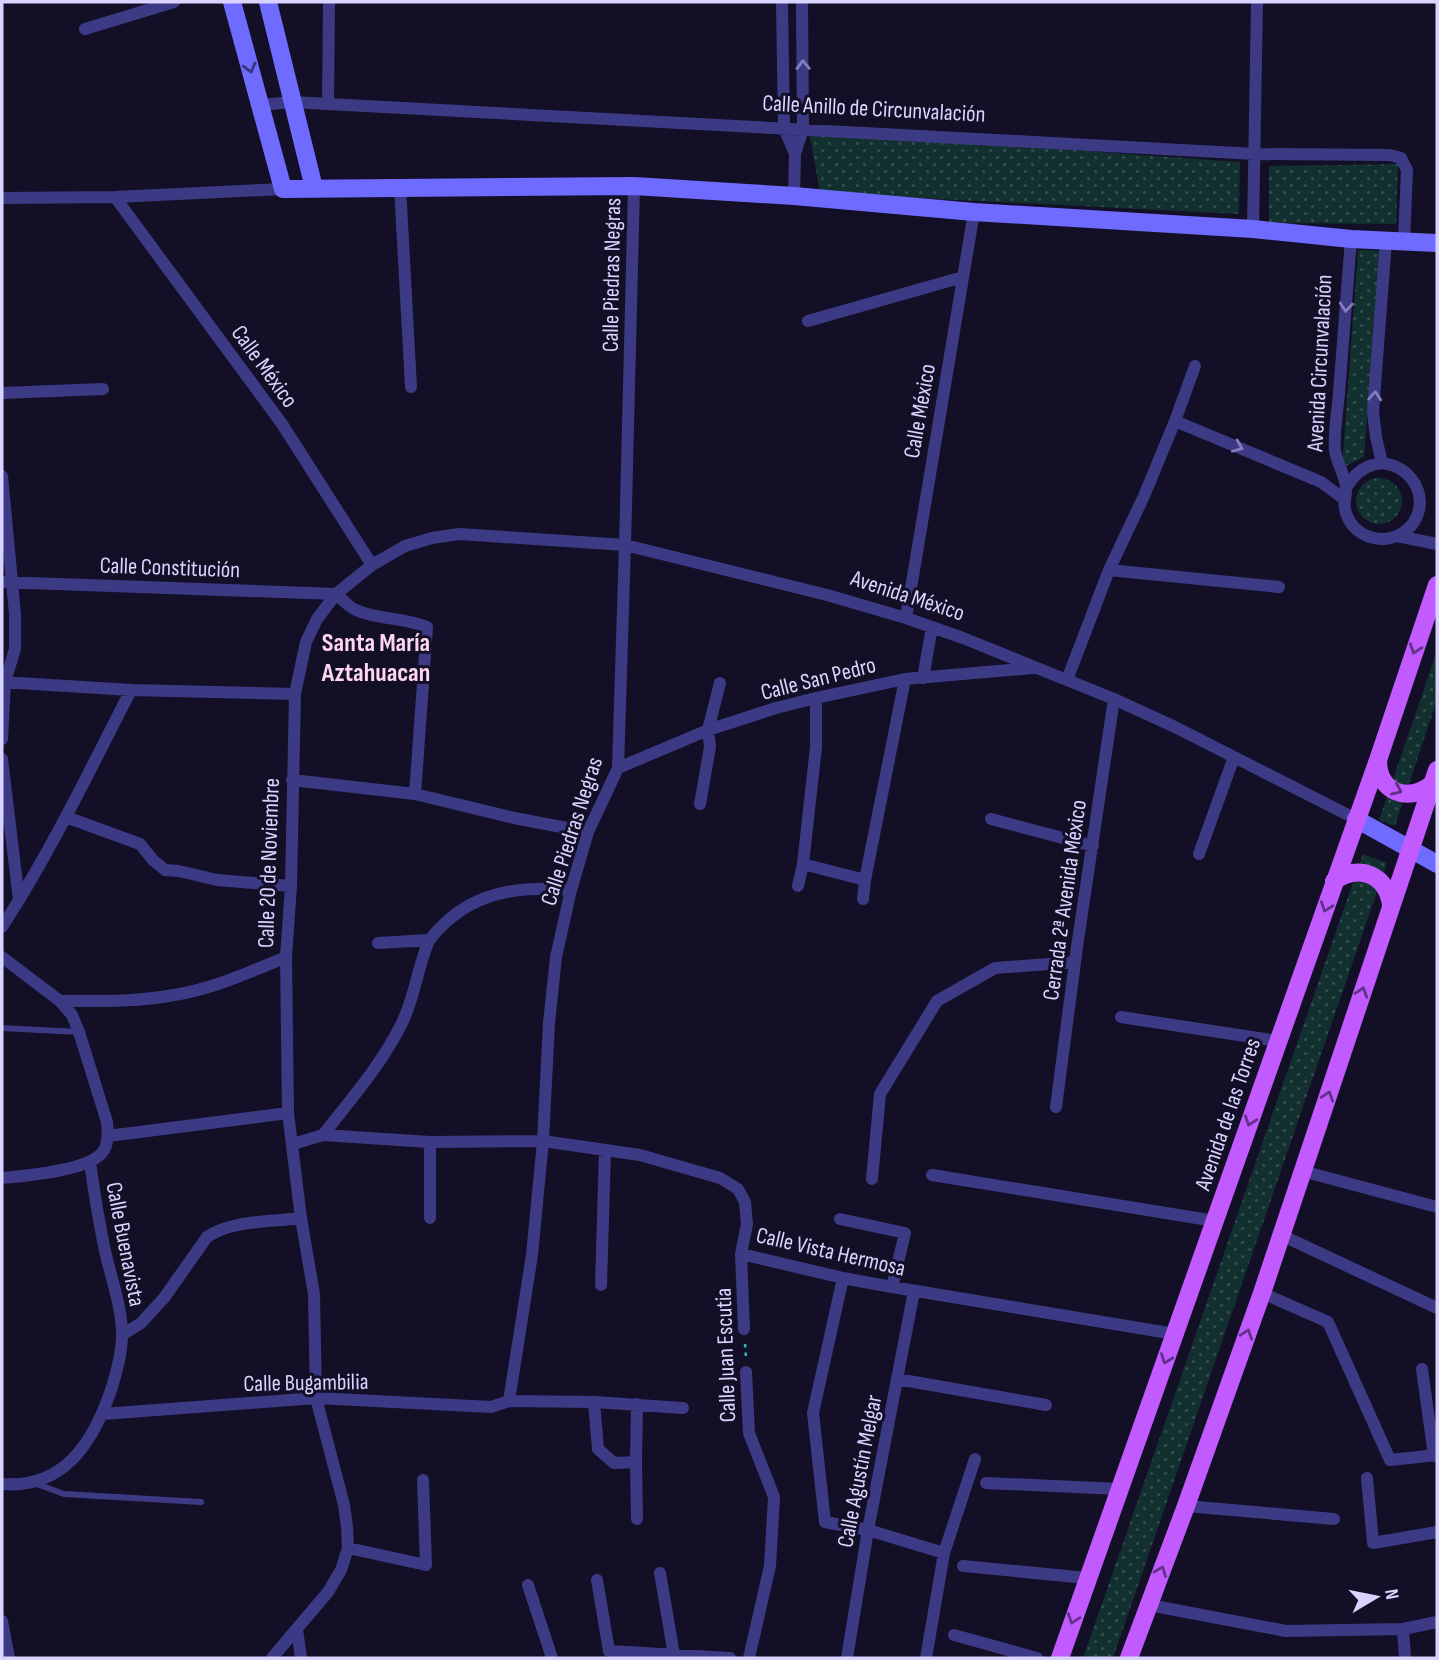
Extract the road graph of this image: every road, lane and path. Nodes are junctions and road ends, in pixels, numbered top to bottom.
1 (174, 2) edge
2 (232, 2) edge
3 (268, 2) edge
4 (328, 2) edge
5 (782, 2) edge
6 (802, 2) edge
7 (1257, 2) edge
8 (85, 29) dead end
9 (292, 102) junction
10 (328, 104) junction
11 (261, 105) junction
12 (784, 128) junction
13 (803, 129) junction
14 (795, 154) junction
15 (1255, 154) junction
16 (634, 186) junction
17 (400, 187) junction
18 (314, 188) junction
19 (283, 189) junction
20 (794, 196) junction
21 (115, 197) junction
22 (2, 198) edge
23 (974, 212) junction
24 (1253, 229) junction
25 (1351, 239) junction
26 (1395, 241) junction
27 (1437, 243) edge
28 (963, 277) junction
29 (808, 321) dead end
30 (1195, 366) dead end
31 (411, 387) dead end
32 (103, 389) dead end
33 (2, 393) edge
34 (1175, 421) junction
35 (1382, 463) junction
36 (2, 476) edge
37 (1345, 493) junction
38 (1397, 536) junction
39 (1437, 544) edge
40 (625, 545) junction
41 (372, 565) junction
42 (1109, 570) junction
43 (7, 582) edge
44 (1437, 585) edge
45 (1279, 587) dead end
46 (336, 594) junction
47 (906, 618) junction
48 (932, 627) junction
49 (1037, 668) junction
50 (923, 677) junction
51 (905, 679) junction
52 (1067, 680) junction
53 (3, 682) edge
54 (720, 682) dead end
55 (131, 690) junction
56 (295, 694) junction
57 (816, 698) junction
58 (1114, 699) junction
59 (708, 730) junction
60 (2, 738) edge
61 (1234, 757) junction
62 (2, 758) edge
63 (1378, 760) junction
64 (618, 768) junction
65 (1435, 777) edge
66 (292, 779) junction
67 (415, 794) junction
68 (700, 804) dead end
69 (66, 817) junction
70 (991, 819) dead end
71 (1356, 819) junction
72 (588, 832) junction
73 (1093, 846) junction
74 (1410, 848) junction
75 (1199, 855) dead end
76 (803, 864) junction
77 (1437, 864) edge
78 (865, 880) junction
79 (1335, 881) junction
80 (291, 886) junction
81 (798, 887) dead end
82 (571, 890) junction
83 (863, 899) dead end
84 (19, 900) junction
85 (1391, 905) junction
86 (2, 927) edge
87 (429, 940) junction
88 (377, 943) dead end
89 (2, 957) edge
90 (286, 957) junction
91 (1076, 962) junction
92 (60, 1001) junction
93 (1121, 1017) dead end
94 (2, 1028) edge
95 (79, 1032) junction
96 (1278, 1041) junction
97 (1056, 1107) dead end
98 (288, 1113) junction
99 (323, 1135) junction
100 (108, 1136) junction
101 (543, 1140) junction
102 (430, 1142) junction
103 (293, 1144) junction
104 (605, 1150) junction
105 (90, 1162) junction
106 (1302, 1171) junction
107 (932, 1175) dead end
108 (2, 1178) edge
109 (872, 1179) dead end
110 (1437, 1207) edge
111 (430, 1218) dead end
112 (301, 1219) junction
113 (840, 1219) dead end
114 (1215, 1221) junction
115 (1281, 1235) junction
116 (741, 1254) junction
117 (843, 1278) junction
118 (601, 1285) dead end
119 (892, 1287) junction
120 (914, 1291) junction
121 (1262, 1293) junction
122 (1437, 1308) edge
123 (744, 1329) joint
124 (1175, 1334) junction
125 (122, 1335) junction
126 (1422, 1369) dead end
127 (746, 1372) joint
128 (897, 1379) junction
129 (316, 1398) junction
130 (509, 1401) junction
131 (594, 1402) junction
132 (637, 1404) junction
133 (1046, 1405) dead end
134 (683, 1408) dead end
135 (103, 1414) junction
136 (1435, 1455) edge
137 (975, 1459) dead end
138 (636, 1462) junction
139 (1367, 1478) dead end
140 (423, 1480) dead end
141 (32, 1483) junction
142 (986, 1483) dead end
143 (2, 1484) edge
144 (1119, 1489) junction
145 (201, 1502) dead end
146 (1186, 1506) junction
147 (637, 1519) dead end
148 (1334, 1519) dead end
149 (868, 1530) junction
150 (1437, 1532) edge
151 (348, 1548) junction
152 (944, 1553) junction
153 (963, 1566) dead end
154 (660, 1573) dead end
155 (1087, 1578) junction
156 (597, 1580) dead end
157 (528, 1585) dead end
158 (1149, 1605) junction
159 (2, 1620) edge
160 (1437, 1622) edge
161 (297, 1629) junction
162 (1403, 1629) junction
163 (954, 1635) dead end
164 (674, 1655) junction
165 (646, 1656) edge
166 (9, 1658) edge
167 (272, 1658) edge
168 (301, 1658) edge
169 (552, 1658) edge
170 (730, 1658) edge
171 (748, 1658) edge
172 (848, 1658) edge
173 (926, 1658) edge
174 (1037, 1658) edge
175 (1060, 1658) edge
176 (1129, 1658) edge
177 (1405, 1658) edge

1 - 8 street
2 -> 11 street
3 - 9 street
4 - 10 street
5 - 12 street
13 -> 6 street
7 - 15 street
9 - 10 street, Calle Anillo de Circunvalación
9 - 11 street, Calle Anillo de Circunvalación
9 - 18 street
10 - 12 street, Calle Anillo de Circunvalación
11 - 19 street
12 - 13 street, Calle Anillo de Circunvalación
12 - 14 street
13 - 14 street
13 - 15 street, Calle Anillo de Circunvalación
14 - 20 street
15 - 24 street
15 - 26 street, Calle Anillo de Circunvalación
16 - 17 street
16 - 20 street
16 - 40 street, Calle Piedras Negras
17 - 18 street
17 - 31 street
18 - 19 street
19 - 21 street
20 - 23 street
21 - 22 street
21 - 41 street, Calle México
23 - 24 street
23 - 28 street, Calle México
24 - 25 street
25 - 26 street
25 -> 37 street, Avenida Circunvalación
26 - 27 street
35 -> 26 street
28 - 29 street
28 - 47 street, Calle México
30 - 34 street
32 - 33 street
34 -> 37 street
34 - 42 street
35 - 37 street
35 - 38 street
36 - 43 street
37 - 38 street
38 - 39 street
40 - 41 street, Avenida México
40 - 47 street, Avenida México
40 - 64 street, Calle Piedras Negras
41 - 46 street, Avenida México
42 - 45 street
42 - 52 street
43 - 46 street, Calle Constitución
43 - 53 street
44 -> 63 main road, Avenida de las Torres
46 - 56 street, Calle 20 de Noviembre
46 - 67 street
47 - 48 street, Avenida México
48 - 49 street, Avenida México
48 - 50 street
49 - 50 street, Calle San Pedro
49 - 52 street, Avenida México
50 - 51 street, Calle San Pedro
51 - 57 street, Calle San Pedro
51 - 78 street
52 - 58 street, Avenida México
53 - 55 street
53 - 60 street
54 - 59 street
55 - 56 street
55 - 69 street
56 - 66 street, Calle 20 de Noviembre
57 - 59 street, Calle San Pedro
57 - 76 street
58 - 61 street, Avenida México
58 - 73 street, Cerrada 2ª Avenida México
59 - 64 street, Calle San Pedro
59 - 68 street
61 - 71 street, Avenida México
61 - 75 street
62 - 84 street
63 -> 65 main road
63 - 71 main road, Avenida de las Torres
64 - 72 street, Calle Piedras Negras
65 - 74 main road
66 - 67 street
66 - 80 street, Calle 20 de Noviembre
67 - 72 street
69 - 80 street
69 - 84 street
70 - 73 street
71 - 74 street, Avenida México
71 - 79 main road, Avenida de las Torres
72 - 82 street, Calle Piedras Negras
73 - 91 street, Cerrada 2ª Avenida México
74 - 77 street, Avenida México
74 - 85 main road
76 - 78 street
76 - 81 street
78 - 83 street
79 - 85 main road
79 -> 96 main road, Avenida de las Torres
80 - 90 street, Calle 20 de Noviembre
82 - 87 street
82 - 101 street, Calle Piedras Negras
84 - 86 street
106 -> 85 main road
87 - 88 street
87 - 99 street
89 - 92 street
90 - 92 street
90 - 98 street, Calle 20 de Noviembre
91 - 97 street, Cerrada 2ª Avenida México
91 - 109 street
92 - 95 street
93 - 96 street
94 - 95 lane
95 - 100 street
96 -> 114 main road, Avenida de las Torres
98 - 100 street
98 - 103 street, Calle 20 de Noviembre
99 - 102 street, Calle Vista Hermosa
99 - 103 street, Calle Vista Hermosa
100 - 105 street, Calle Buenavista
101 - 102 street, Calle Vista Hermosa
101 - 104 street, Calle Vista Hermosa
101 - 130 street, Calle Piedras Negras
102 - 111 street
103 - 112 street, Calle 20 de Noviembre
104 - 116 street, Calle Vista Hermosa
104 - 118 street
105 - 108 street
105 - 125 street, Calle Buenavista
106 - 110 street
106 - 115 main road
107 - 114 street
112 - 125 street
112 - 129 street, Calle 20 de Noviembre
113 - 119 street
114 - 124 main road, Avenida de las Torres
115 - 121 main road
115 - 122 street
116 - 117 street, Calle Vista Hermosa
116 - 123 street, Calle Juan Escutia
117 - 119 street, Calle Vista Hermosa
117 - 149 street
119 - 120 street, Calle Vista Hermosa
120 - 124 street, Calle Vista Hermosa
120 - 128 street, Calle Agustín Melgar
121 - 136 street
146 -> 121 main road
123 - 127 path, Calle Juan Escutia
124 -> 144 main road, Avenida de las Torres
125 - 135 street, Calle Buenavista
126 - 136 street
127 - 171 street, Calle Juan Escutia
128 - 133 street
128 - 149 street, Calle Agustín Melgar
129 - 130 street, Calle Bugambilia
129 - 135 street, Calle Bugambilia
129 - 151 street, Calle 20 de Noviembre
130 - 131 street, Calle Bugambilia
131 - 132 street, Calle Bugambilia
131 - 138 street
132 - 134 street, Calle Bugambilia
132 - 138 street
135 - 141 street, Calle Buenavista
137 - 152 street
138 - 147 street
139 - 150 street
140 - 151 street
141 - 143 street
141 - 145 lane
142 - 144 street
144 - 155 main road, Avenida de las Torres
146 - 148 street
158 -> 146 main road
149 - 152 street
149 - 172 street, Calle Agustín Melgar
151 - 161 street
152 - 173 street
153 - 155 street
154 - 164 street
155 -> 175 main road, Avenida de las Torres
156 - 165 street
157 - 169 street
158 - 162 street
158 - 176 main road
159 - 166 street
160 - 162 street
161 - 167 street
161 - 168 street
162 - 177 street
163 - 174 street
164 - 165 street
164 - 170 street

